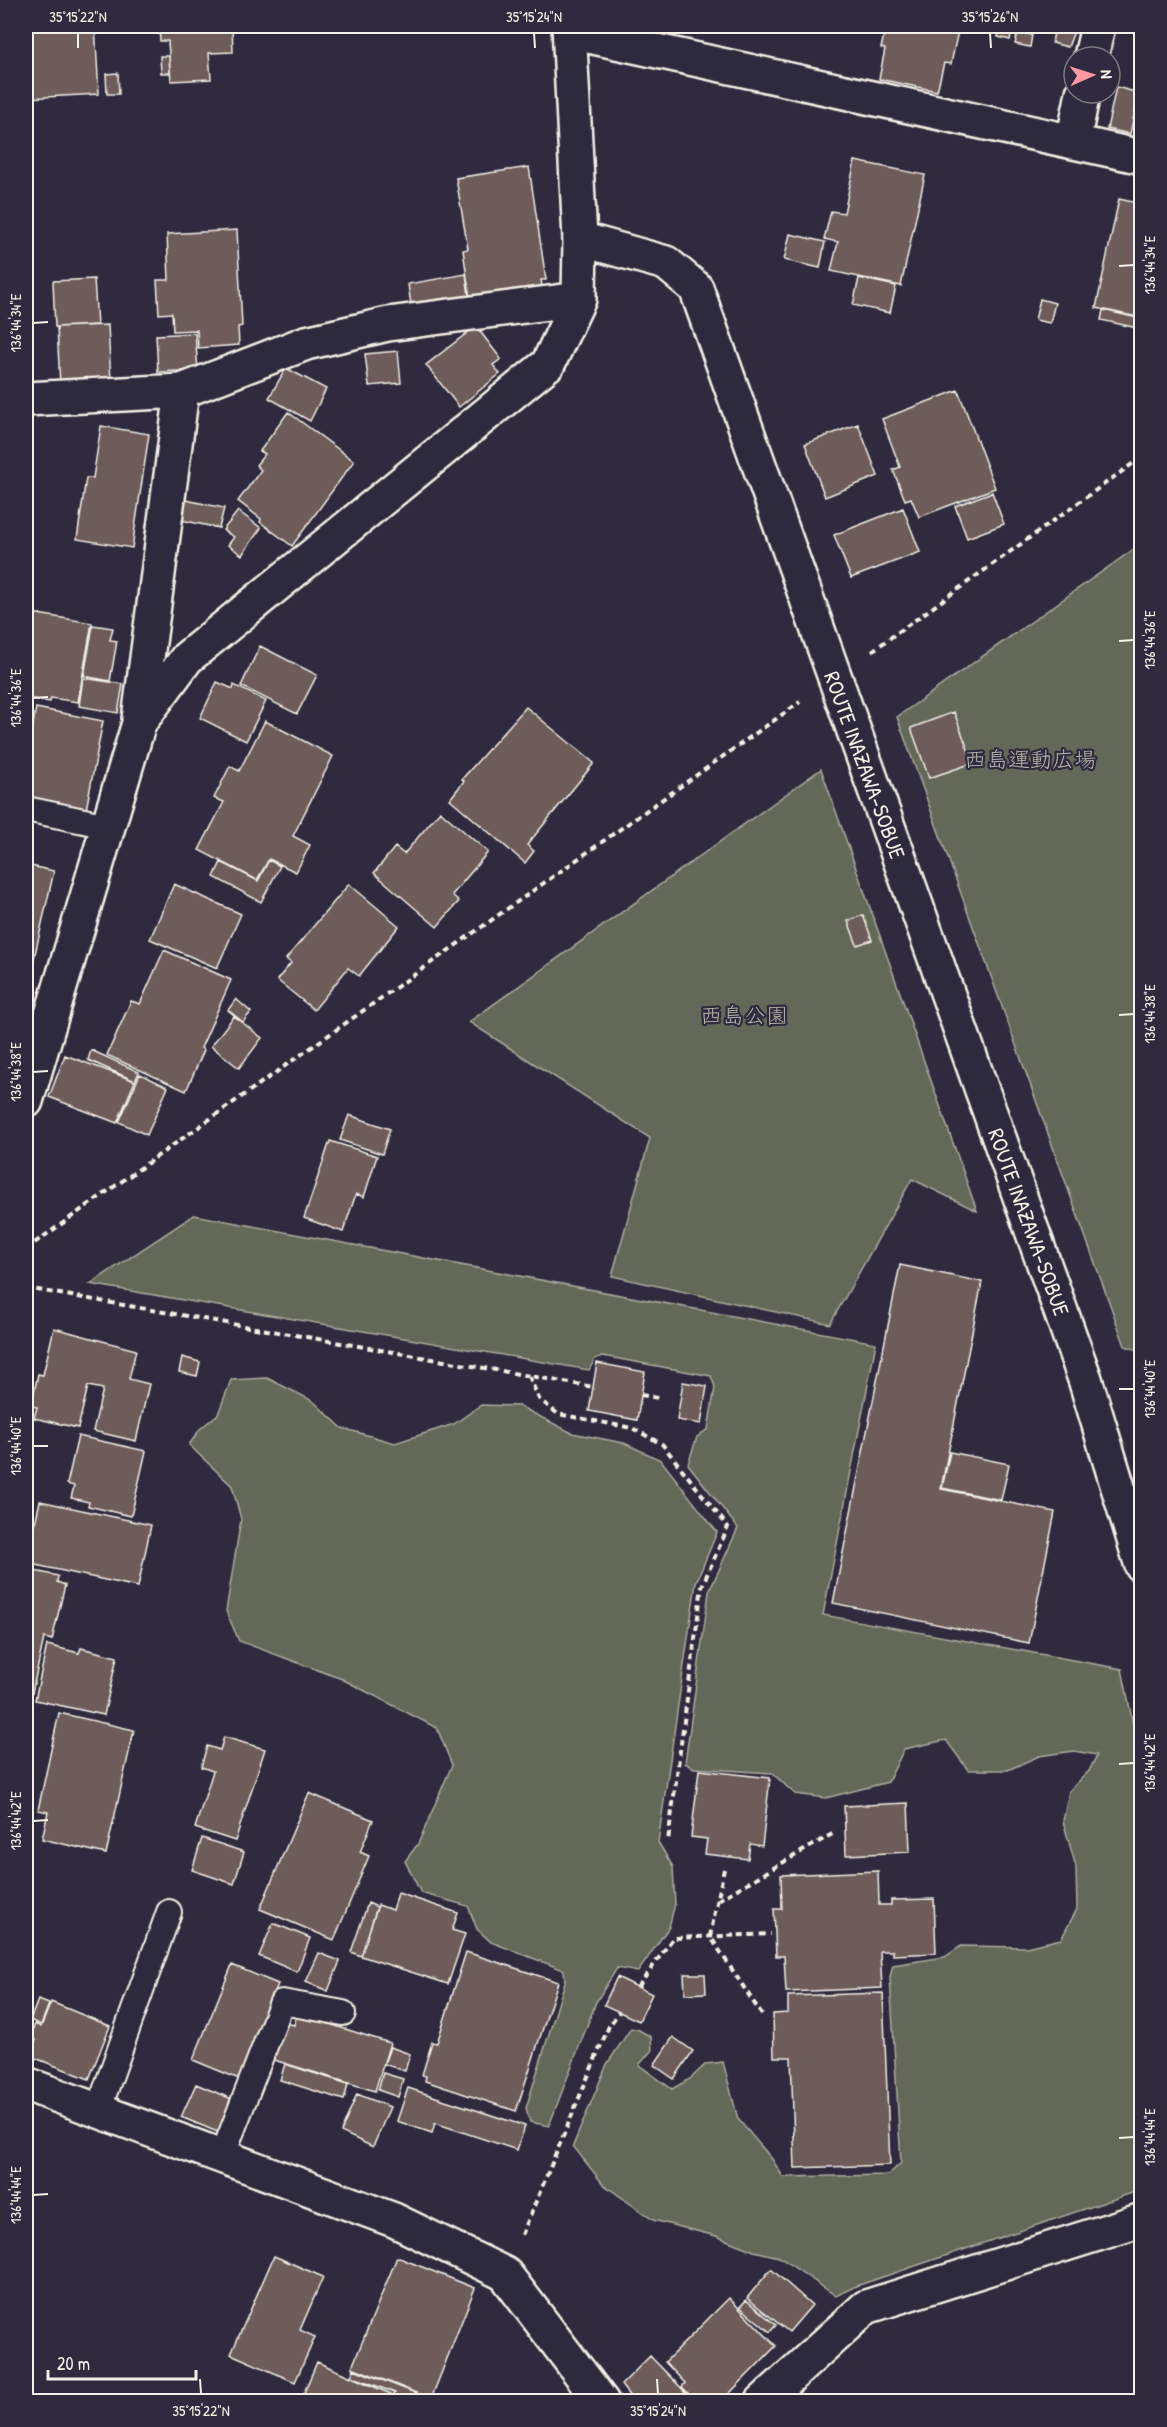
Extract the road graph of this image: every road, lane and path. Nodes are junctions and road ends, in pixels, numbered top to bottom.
1 (1098, 26) edge
2 (569, 29) edge
3 (1094, 45) edge
4 (1081, 105) edge
5 (1073, 142) junction
6 (1142, 157) edge
7 (580, 239) junction
8 (579, 299) junction
9 (182, 391) junction
10 (26, 399) edge
11 (1142, 457) edge
12 (834, 678) junction
13 (139, 723) junction
14 (26, 809) edge
15 (108, 826) junction
16 (26, 1101) edge
17 (26, 1249) edge
18 (26, 1288) edge
19 (529, 1376) junction
20 (593, 1387) dead end
21 (641, 1395) dead end
22 (658, 1398) dead end
23 (1142, 1566) edge
24 (834, 1833) dead end
25 (668, 1841) dead end
26 (724, 1869) dead end
27 (718, 1900) junction
28 (169, 1912) dead end
29 (771, 1934) dead end
30 (710, 1936) junction
31 (638, 1987) dead end
32 (619, 2012) dead end
33 (343, 2013) dead end
34 (762, 2015) dead end
35 (26, 2084) edge
36 (98, 2111) junction
37 (222, 2157) junction
38 (1142, 2220) edge
39 (506, 2274) junction
40 (602, 2402) edge
41 (762, 2402) edge

1 - 3 street
2 - 5 street
2 - 7 street
4 - 5 street
5 - 6 street
7 - 8 street
7 - 12 street, ROUTE INAZAWA-SOBUE
8 - 9 street
8 - 13 street
9 - 10 street
9 - 13 street
11 - 12 path
12 - 17 path
12 - 23 street, ROUTE INAZAWA-SOBUE
13 - 15 street
14 - 15 lane
15 - 16 street
18 - 19 path
19 - 20 path
19 - 25 path
21 - 22 path
24 - 27 path
26 - 27 path
27 - 30 path
28 - 36 lane
29 - 30 path
30 - 31 path
30 - 34 path
32 - 39 path
33 - 37 lane
35 - 36 street
36 - 37 street
37 - 39 street
38 - 41 street
39 - 40 street

